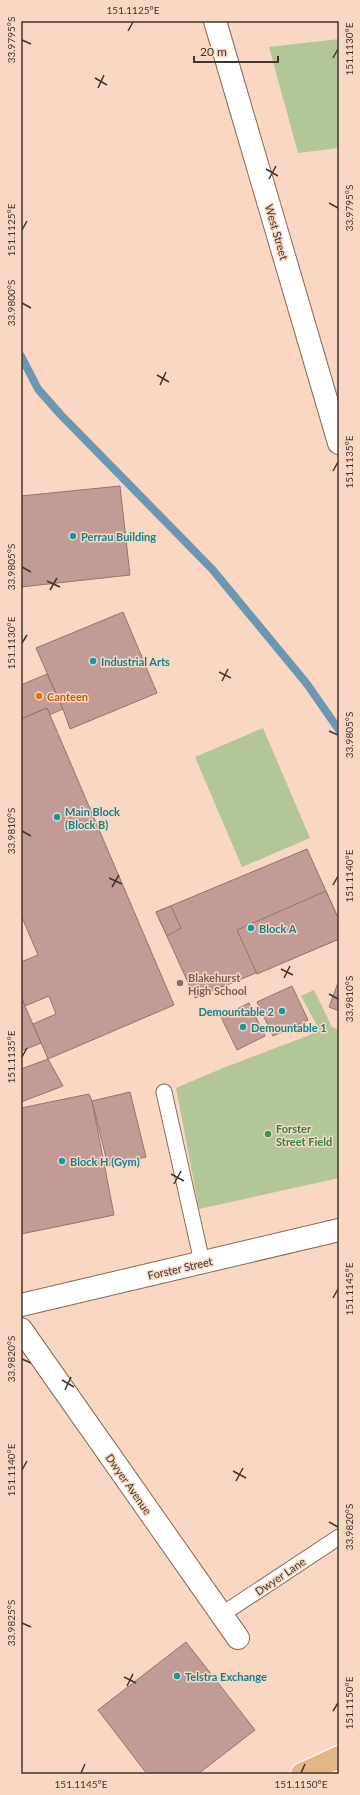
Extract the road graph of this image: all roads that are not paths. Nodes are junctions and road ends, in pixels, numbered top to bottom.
1 (215, 21) edge
2 (339, 443) edge
3 (164, 1092) dead end
4 (339, 1230) edge
5 (202, 1262) junction
6 (21, 1305) edge
7 (21, 1329) edge
8 (339, 1537) edge
9 (221, 1615) junction
10 (238, 1638) dead end
11 (339, 1757) edge
12 (302, 1774) edge

1 - 2 street, West Street
3 - 5 lane
4 - 5 street, Forster Street
5 - 6 street, Forster Street
7 - 9 street, Dwyer Avenue
8 - 9 lane, Dwyer Lane
9 - 10 street, Dwyer Avenue
11 - 12 highway

